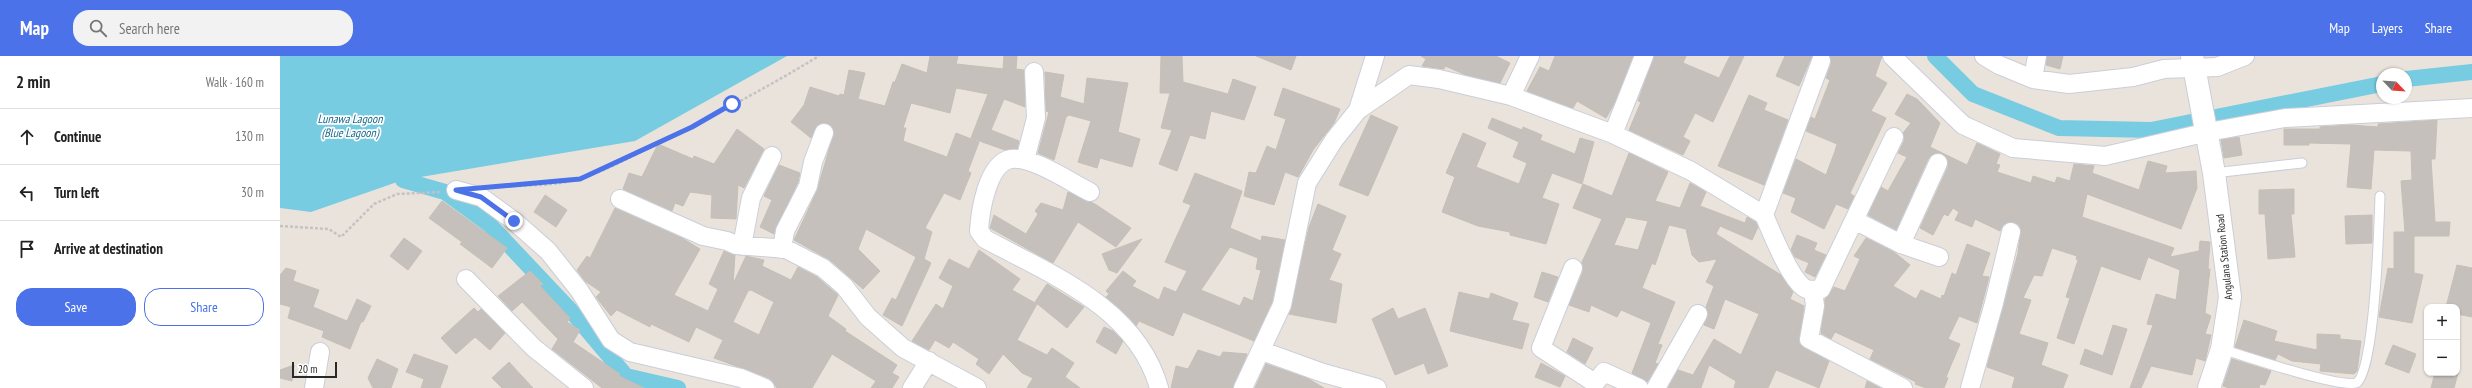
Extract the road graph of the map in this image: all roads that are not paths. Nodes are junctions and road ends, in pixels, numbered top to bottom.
1 (1375, 56) edge
2 (1530, 56) edge
3 (1644, 56) edge
4 (1892, 56) edge
5 (1984, 56) edge
6 (2037, 56) edge
7 (2245, 56) edge
8 (1821, 61) dead end
9 (2194, 70) edge
10 (1034, 72) dead end
11 (2033, 79) junction
12 (1511, 96) junction
13 (2472, 108) edge
14 (1358, 110) junction
15 (2206, 129) junction
16 (824, 133) dead end
17 (1613, 134) junction
18 (1894, 137) dead end
19 (772, 156) dead end
20 (1025, 160) junction
21 (1938, 163) dead end
22 (2302, 163) dead end
23 (2214, 173) junction
24 (456, 190) road end
25 (1090, 192) dead end
26 (2380, 196) dead end
27 (620, 199) dead end
28 (1764, 215) junction
29 (1854, 220) junction
30 (2011, 232) dead end
31 (1901, 244) junction
32 (742, 246) junction
33 (782, 249) junction
34 (1939, 257) dead end
35 (1573, 268) dead end
36 (466, 278) dead end
37 (1813, 290) junction
38 (1698, 314) dead end
39 (2222, 349) junction
40 (1262, 351) junction
41 (320, 352) dead end
42 (928, 361) junction
43 (314, 388) edge
44 (584, 388) edge
45 (765, 388) edge
46 (912, 388) edge
47 (977, 388) edge
48 (1159, 388) edge
49 (1243, 388) edge
50 (1377, 388) edge
51 (1639, 388) edge
52 (1656, 388) edge
53 (1902, 388) edge
54 (1970, 388) edge
55 (2209, 388) edge

1 - 14 street
2 - 12 street
3 - 17 street
4 - 15 street
5 - 11 street
6 - 11 street
7 - 9 street
8 - 28 street
9 - 11 street
9 - 15 street
10 - 20 street
12 - 14 street
12 - 17 street
13 - 15 street
14 - 40 street
15 - 23 street, Angulana Station Road
16 - 33 street
17 - 28 street
18 - 29 street
19 - 32 street
20 - 25 street
20 - 48 street
21 - 31 street
22 - 23 lane
23 - 39 street, Angulana Station Road
24 - 45 street
26 - 39 lane
27 - 32 street
28 - 37 street
29 - 31 street
29 - 37 street
30 - 54 street
31 - 34 street
32 - 33 street
33 - 42 street
35 - 51 street
36 - 44 street
37 - 53 street
38 - 52 street
39 - 55 street, Angulana Station Road
40 - 49 street
40 - 50 street
41 - 43 street
42 - 46 street
42 - 47 street

